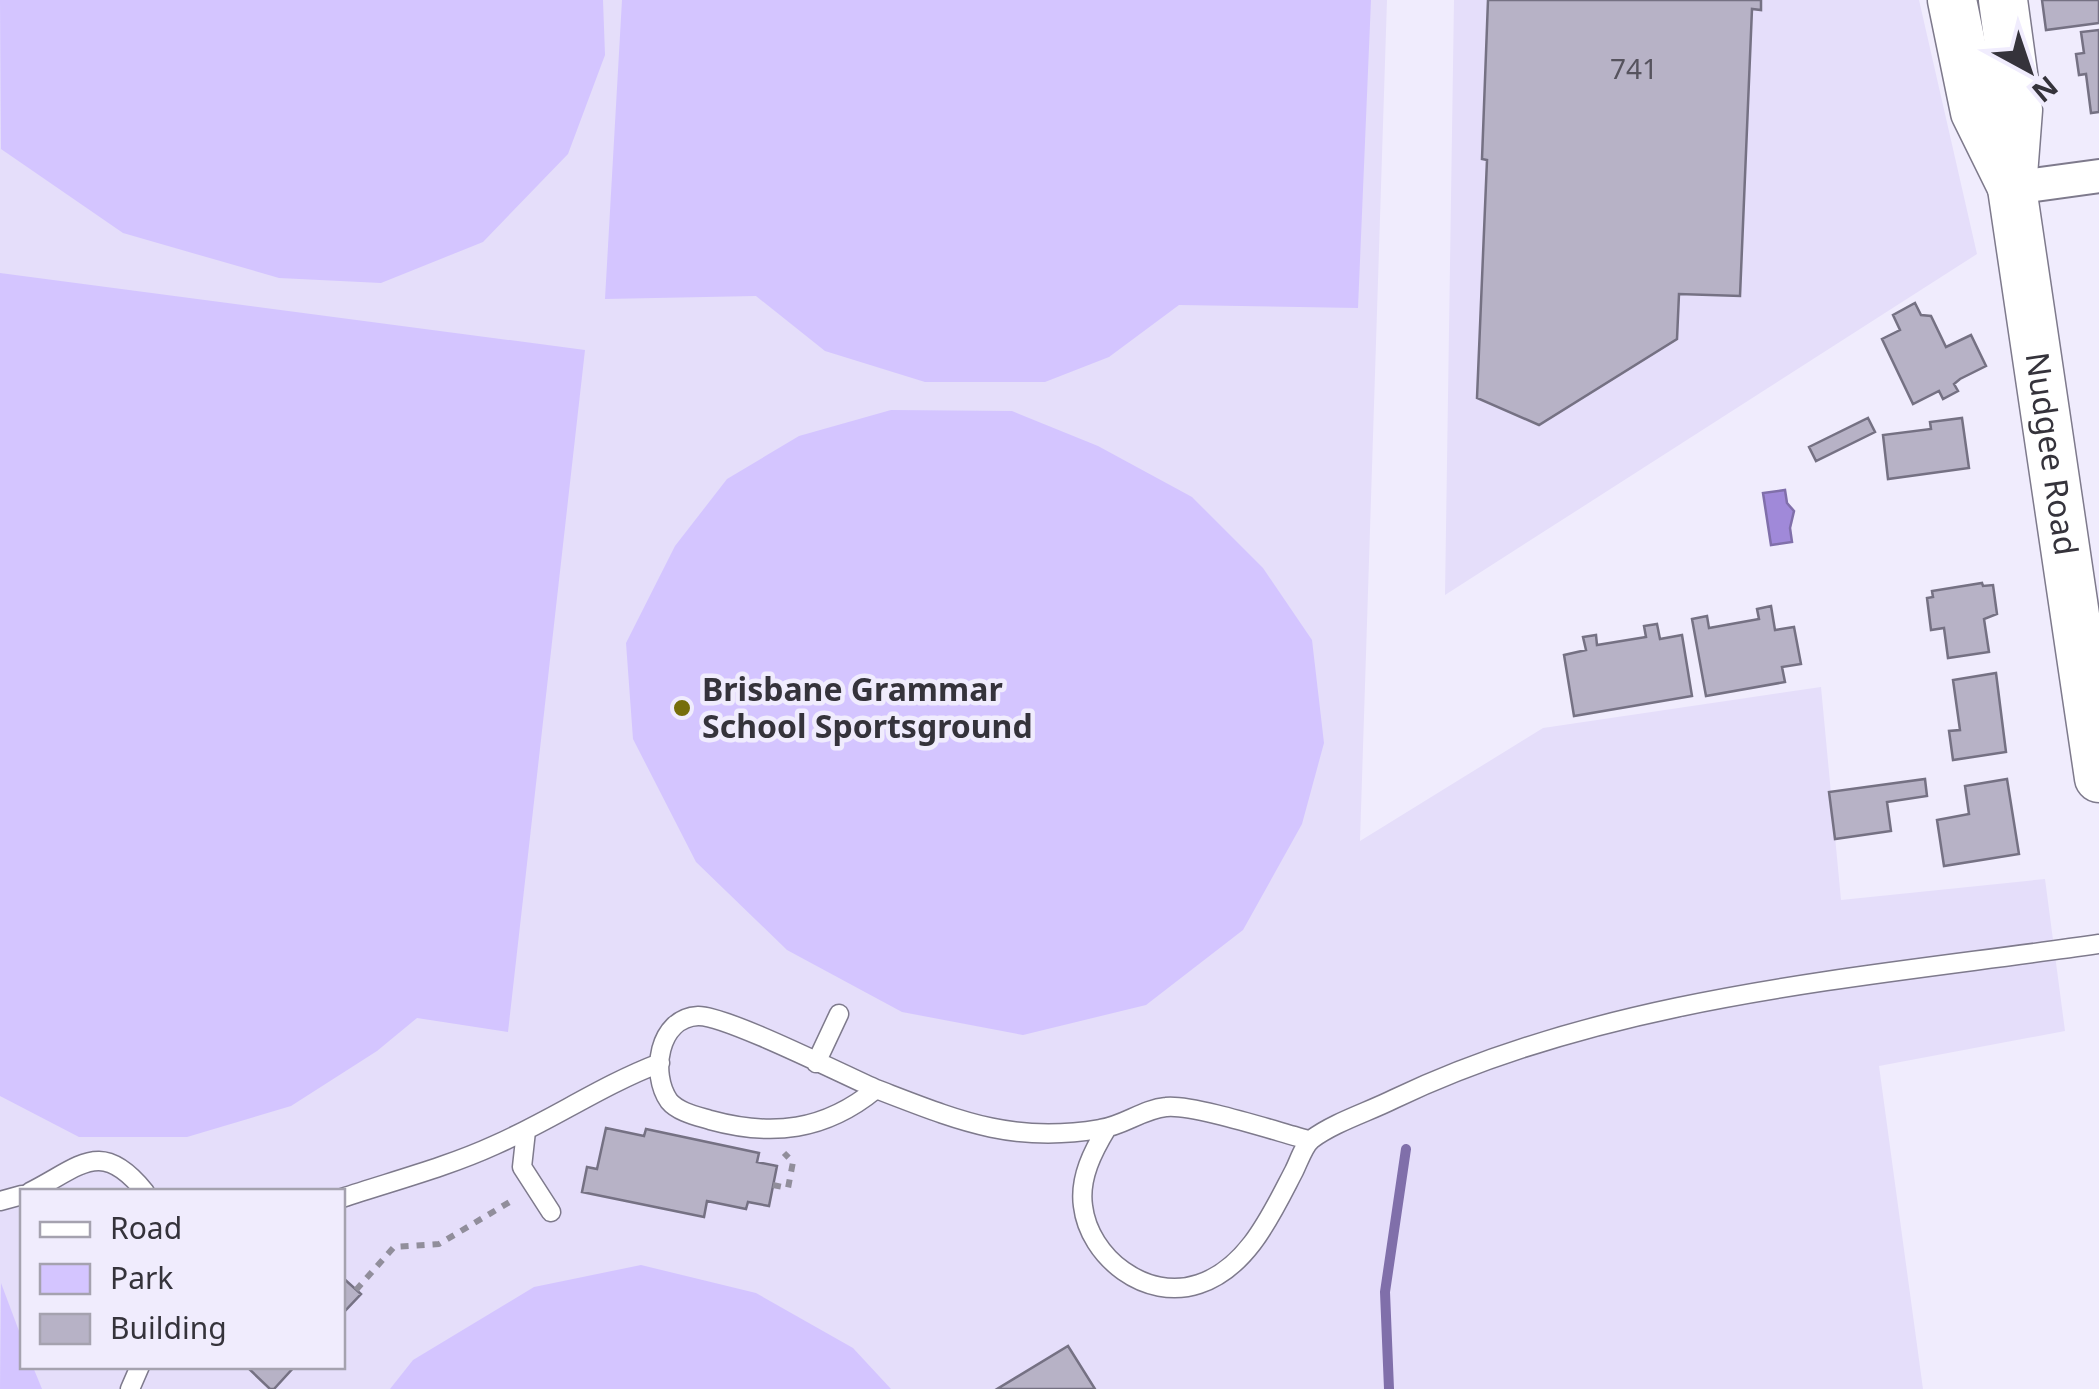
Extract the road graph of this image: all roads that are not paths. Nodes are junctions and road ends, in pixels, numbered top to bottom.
1 (1952, 0) edge
2 (2003, 0) edge
3 (2099, 176) edge
4 (2012, 188) junction
5 (2096, 726) edge
6 (2099, 778) edge
7 (2099, 944) edge
8 (839, 1014) dead end
9 (660, 1063) junction
10 (816, 1063) junction
11 (876, 1090) junction
12 (1107, 1128) junction
13 (526, 1131) junction
14 (1309, 1140) junction
15 (35, 1189) edge
16 (142, 1189) edge
17 (345, 1197) edge
18 (551, 1212) dead end

1 - 4 main road, Nudgee Road
2 - 4 main road, Nudgee Road
3 - 4 street
4 - 5 main road, Nudgee Road
5 - 6 main road, Nudgee Road
7 - 14 lane
8 - 10 lane
9 - 10 lane
9 - 11 lane
9 - 13 lane
10 - 11 lane
11 - 12 lane
12 - 14 lane
12 - 14 lane
13 - 17 lane
13 - 18 lane
15 - 16 lane

